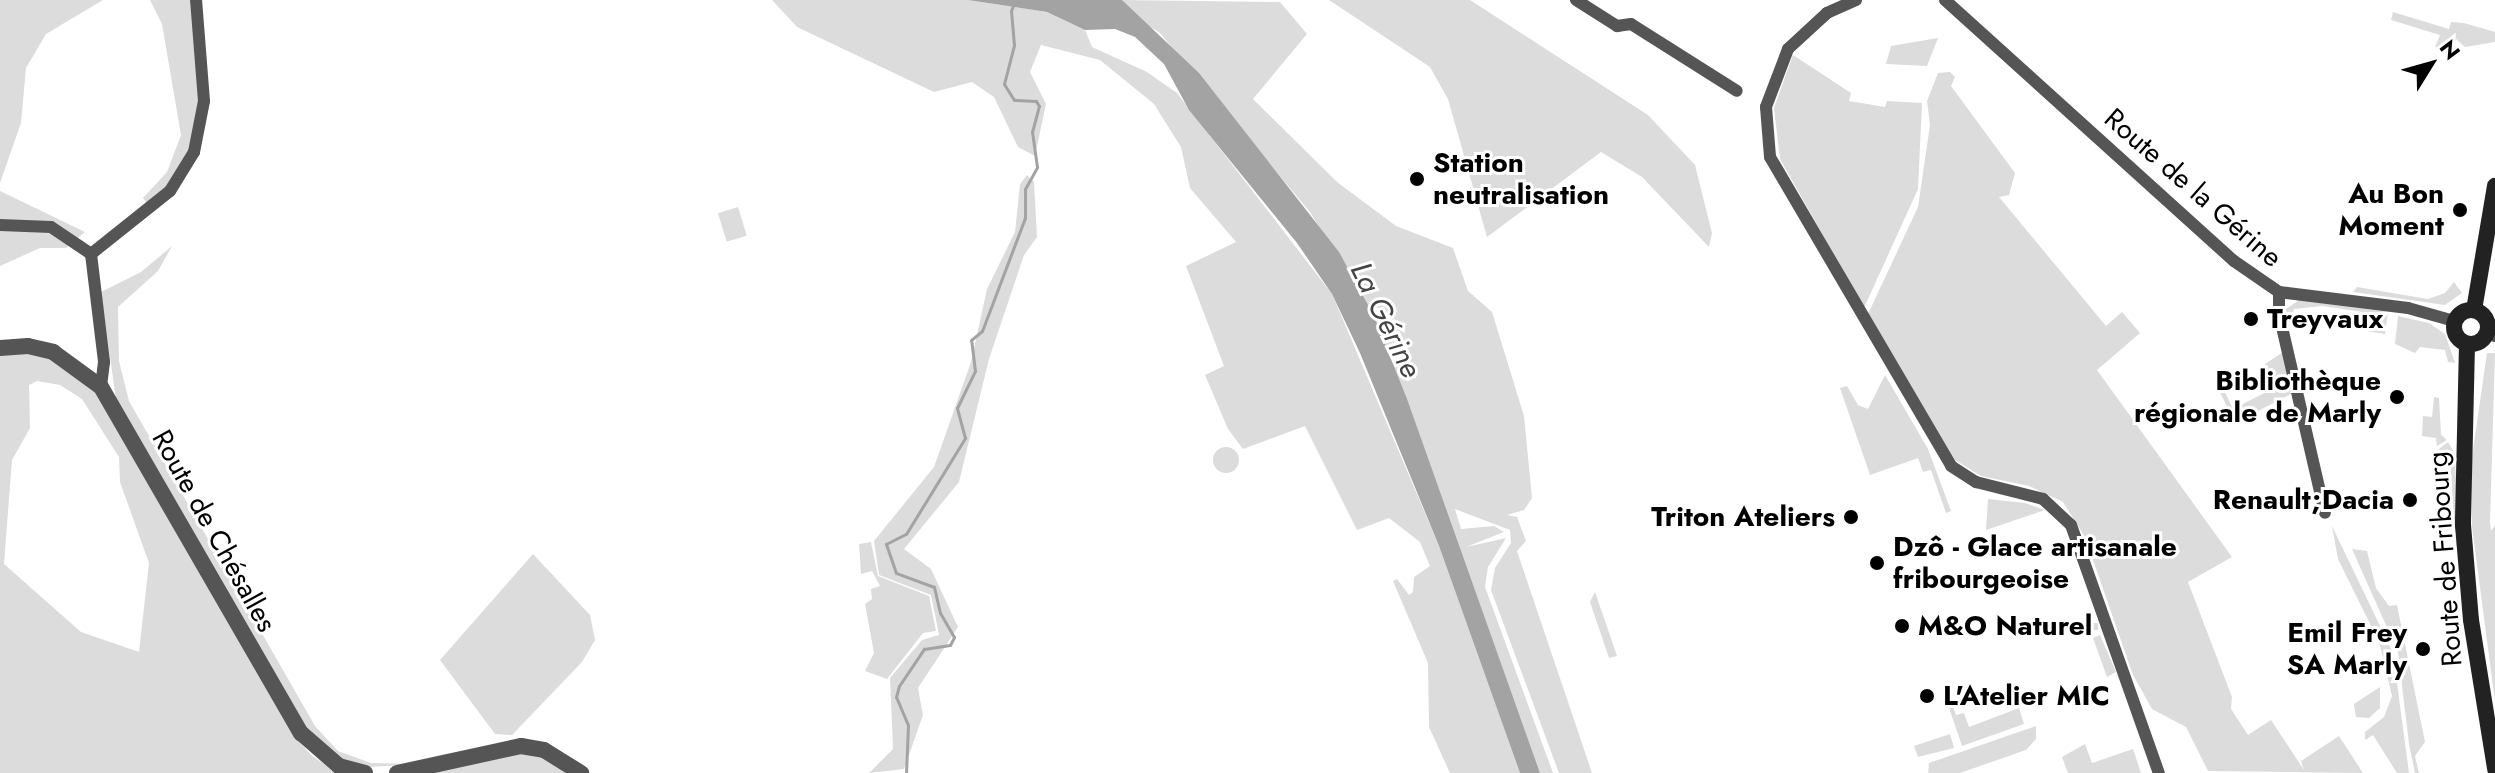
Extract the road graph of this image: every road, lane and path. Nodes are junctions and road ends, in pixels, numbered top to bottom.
1 (196, 0) edge
2 (1576, 0) edge
3 (1856, 0) edge
4 (1945, 0) edge
5 (1737, 91) dead end
6 (2495, 186) edge
7 (0, 225) edge
8 (91, 254) junction
9 (2279, 292) junction
10 (2474, 310) junction
11 (2454, 321) junction
12 (2491, 334) edge
13 (2467, 344) junction
14 (0, 348) edge
15 (101, 387) junction
16 (2325, 513) dead end
17 (2495, 769) edge
18 (365, 773) edge
19 (397, 773) edge
20 (581, 773) edge
21 (2159, 773) edge

1 - 8 street
2 - 5 street
3 - 21 street
4 - 9 street, Route de la Gérine
6 - 10 main road
7 - 8 street
8 - 15 street
9 - 11 street, Route de la Gérine
9 - 16 street
10 - 11 main road
10 - 12 main road
11 - 13 main road
12 - 13 main road
13 - 17 main road, Route de Fribourg
14 - 15 street, Route de Chésalles
15 - 18 street, Route de Chésalles
19 - 20 street

